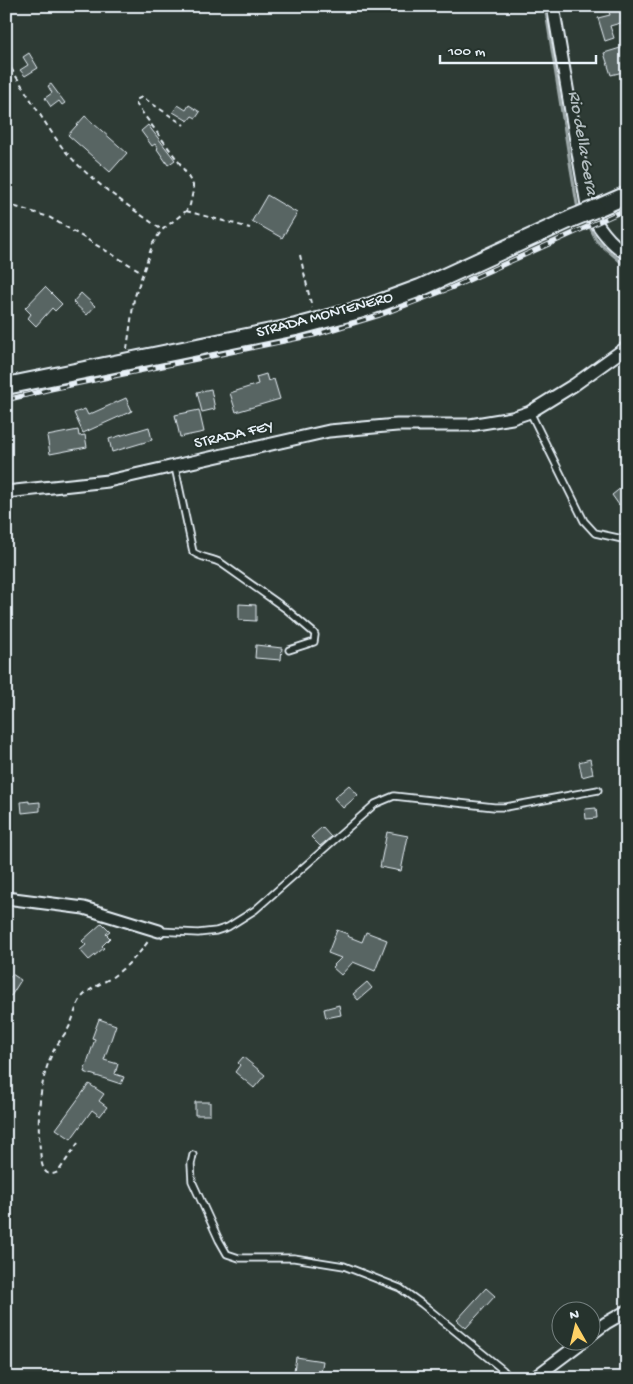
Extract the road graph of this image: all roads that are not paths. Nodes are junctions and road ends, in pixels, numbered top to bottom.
1 (553, 6) edge
2 (627, 195) edge
3 (627, 254) edge
4 (627, 347) edge
5 (6, 386) edge
6 (530, 412) junction
7 (175, 467) junction
8 (6, 492) edge
9 (627, 540) edge
10 (289, 650) dead end
11 (598, 790) dead end
12 (6, 898) edge
13 (157, 930) joint
14 (194, 1155) dead end
15 (627, 1311) edge
16 (600, 1328) edge
17 (569, 1352) edge
18 (510, 1378) edge
19 (534, 1378) edge

1 - 3 street
2 - 5 main road, STRADA MONTENERO, bridge
4 - 6 street, STRADA FEY
6 - 7 street, STRADA FEY
6 - 9 lane
7 - 8 street, STRADA FEY
7 - 10 lane
11 - 13 lane
12 - 13 street
14 - 18 lane
15 - 16 street
17 - 19 street

